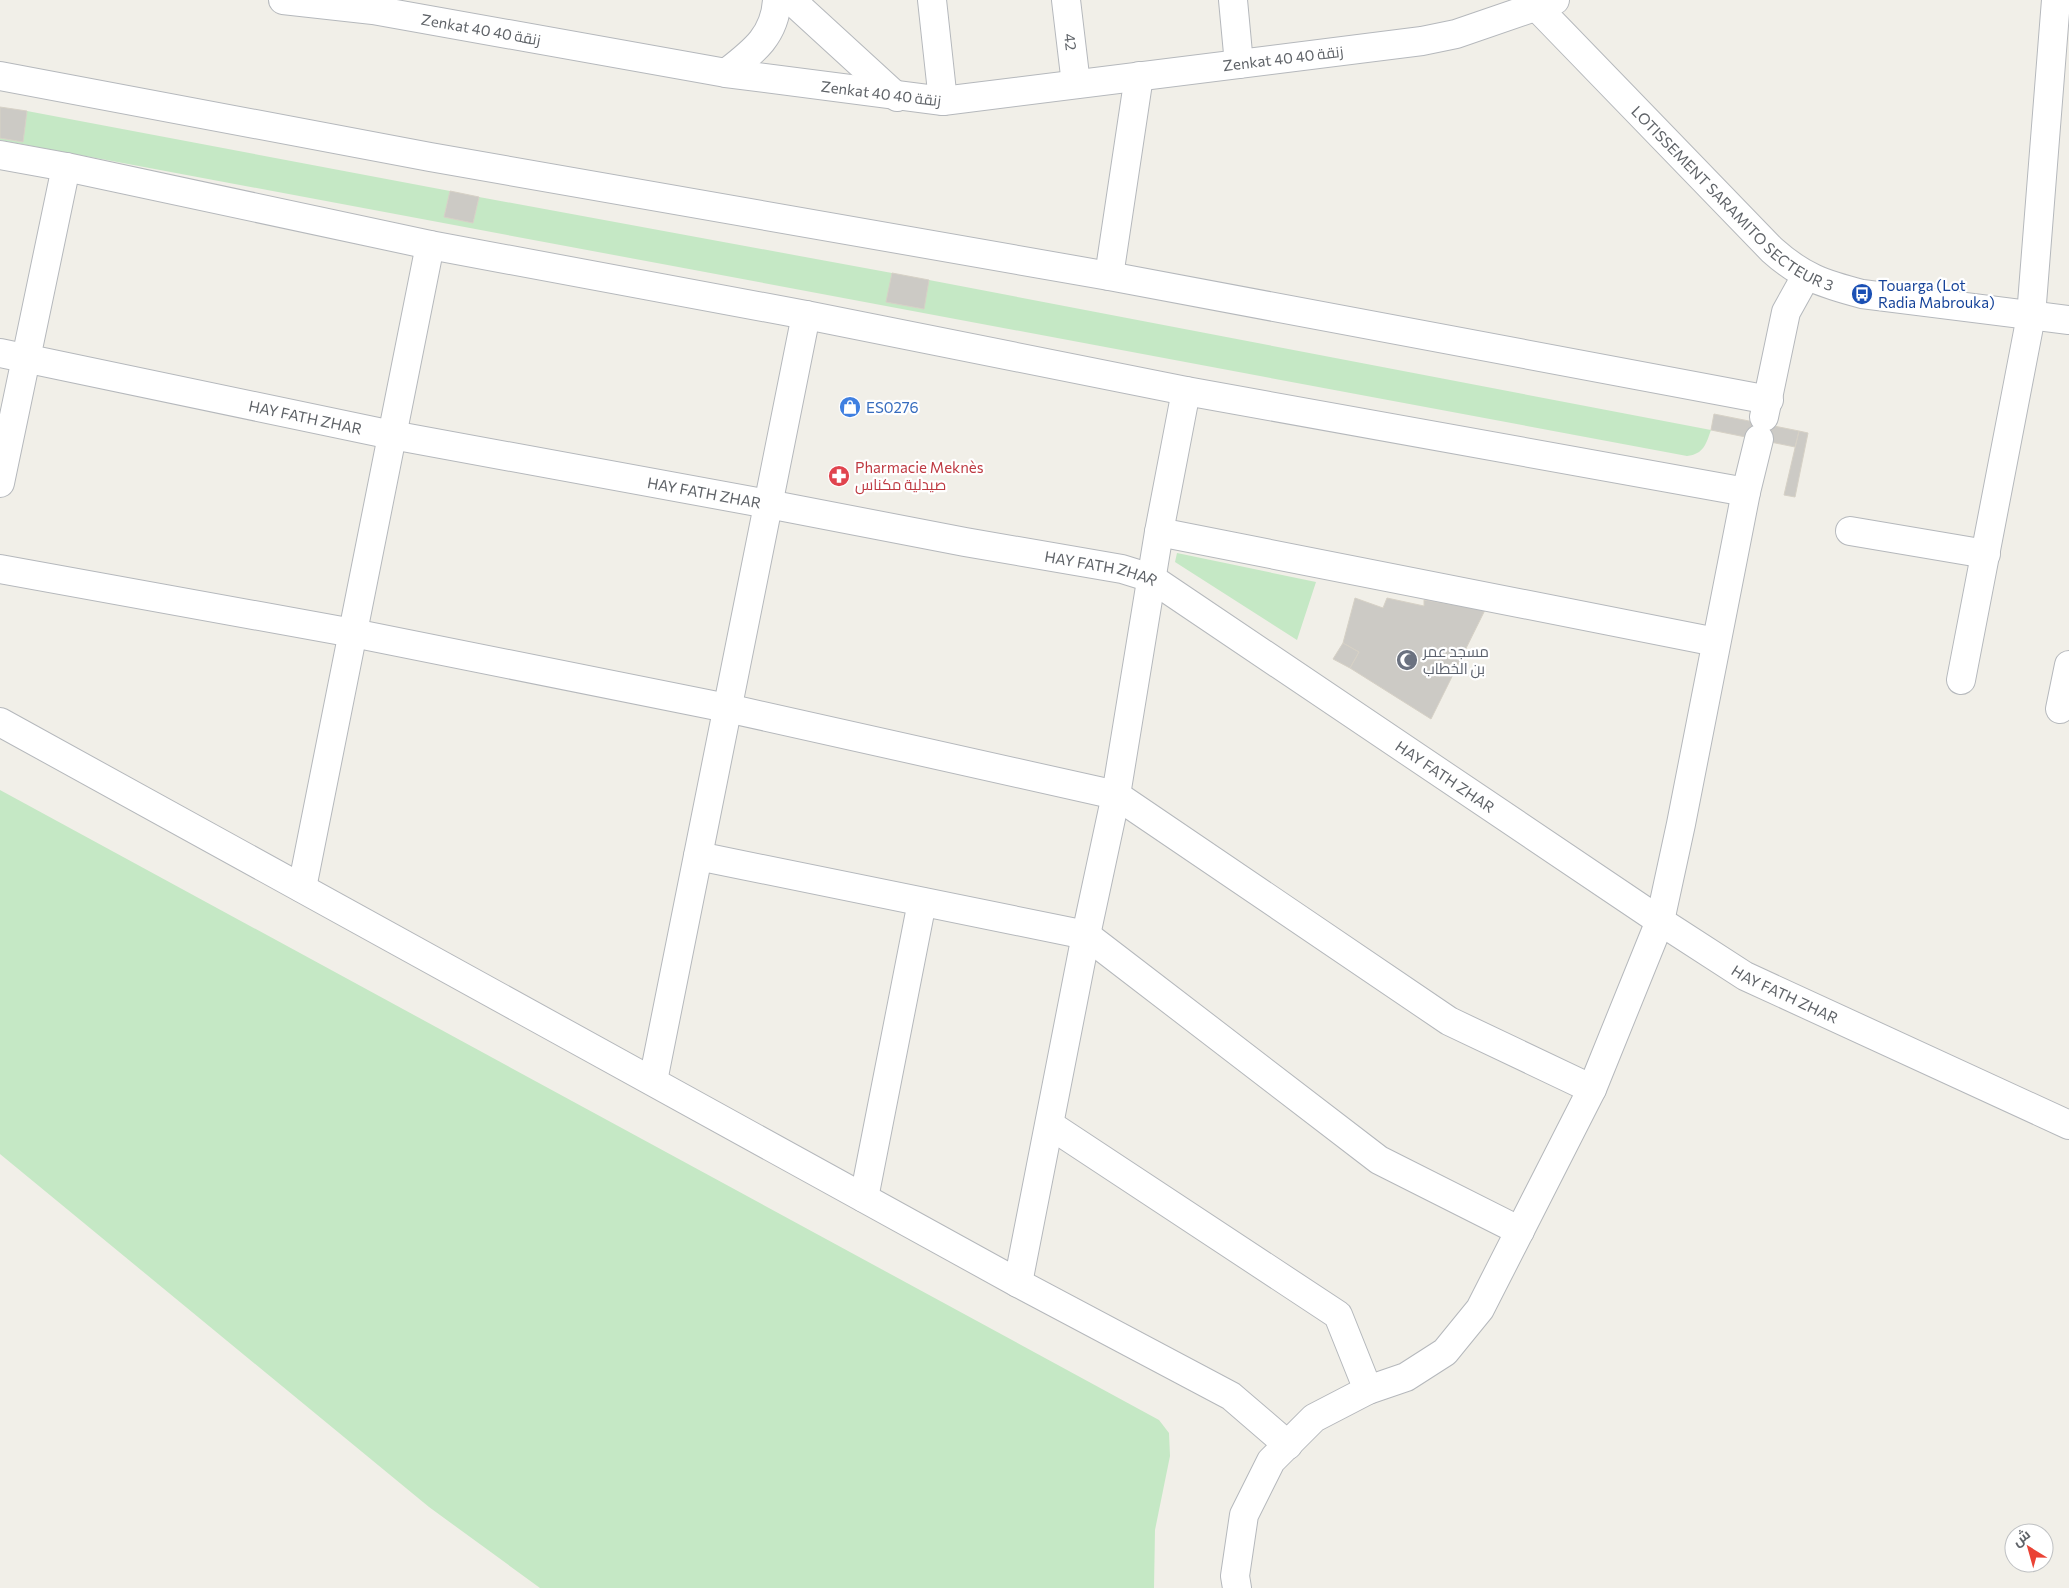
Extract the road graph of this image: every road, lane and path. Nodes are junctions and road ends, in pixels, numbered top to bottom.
1 (283, 0) edge
2 (777, 0) edge
3 (791, 0) edge
4 (932, 0) edge
5 (1066, 0) edge
6 (1232, 0) edge
7 (2056, 0) edge
8 (1540, 2) edge
9 (1239, 64) junction
10 (726, 73) junction
11 (0, 76) edge
12 (1138, 76) junction
13 (1076, 84) junction
14 (897, 97) junction
15 (943, 101) junction
16 (0, 156) edge
17 (66, 167) junction
18 (430, 245) junction
19 (1109, 276) junction
20 (1806, 276) junction
21 (806, 315) junction
22 (2031, 316) junction
23 (2069, 320) edge
24 (0, 353) edge
25 (26, 358) junction
26 (1186, 391) junction
27 (1764, 421) junction
28 (392, 435) junction
29 (0, 483) edge
30 (1746, 492) junction
31 (768, 504) junction
32 (1850, 531) dead end
33 (1159, 532) junction
34 (1986, 554) junction
35 (0, 569) edge
36 (1151, 578) junction
37 (353, 633) junction
38 (1716, 642) junction
39 (2069, 664) edge
40 (1961, 680) dead end
41 (727, 708) junction
42 (2060, 709) dead end
43 (0, 722) edge
44 (1116, 796) junction
45 (698, 856) junction
46 (302, 888) junction
47 (922, 902) junction
48 (1660, 921) junction
49 (1086, 935) junction
50 (653, 1081) junction
51 (1592, 1089) junction
52 (1050, 1125) junction
53 (2069, 1125) edge
54 (864, 1198) junction
55 (1520, 1231) junction
56 (1018, 1284) junction
57 (1368, 1390) junction
58 (1288, 1444) junction
59 (1237, 1588) edge

1 - 10 street, Zenkat 40 زنقة 40
2 - 10 street
3 - 14 street
4 - 15 street
5 - 13 street, 42
6 - 9 street
7 - 22 street
8 - 9 street, Zenkat 40 زنقة 40
8 - 20 street, LOTISSEMENT SARAMITO SECTEUR 3
9 - 12 street, Zenkat 40 زنقة 40
10 - 14 street, Zenkat 40 زنقة 40
11 - 19 street
12 - 13 street, Zenkat 40 زنقة 40
12 - 19 street
13 - 15 street, Zenkat 40 زنقة 40
14 - 15 street, Zenkat 40 زنقة 40
16 - 17 street
17 - 18 street
17 - 25 street
18 - 21 street
18 - 28 street
19 - 27 street
20 - 22 street, LOTISSEMENT SARAMITO SECTEUR 3
20 - 27 street
21 - 26 street
21 - 31 street
22 - 23 street, LOTISSEMENT SARAMITO SECTEUR 3
22 - 34 street
24 - 25 street, HAY FATH ZHAR
25 - 28 street, HAY FATH ZHAR
25 - 29 street
26 - 30 street
26 - 33 street
27 - 30 street
28 - 31 street, HAY FATH ZHAR
28 - 37 street
30 - 38 street
31 - 36 street, HAY FATH ZHAR
31 - 41 street
32 - 34 street
33 - 36 street
33 - 38 street
34 - 40 street
35 - 37 street
36 - 44 street
36 - 48 street, HAY FATH ZHAR
37 - 41 street
37 - 46 street
38 - 48 street
39 - 42 street
41 - 44 street
41 - 45 street
43 - 46 street
44 - 49 street
44 - 51 street
45 - 47 street
45 - 50 street
46 - 50 street
47 - 49 street
47 - 54 street
48 - 51 street
48 - 53 street, HAY FATH ZHAR
49 - 52 street
49 - 55 street
50 - 54 street
51 - 55 street
52 - 56 street
52 - 57 street
54 - 56 street
55 - 57 street
56 - 58 street
57 - 58 street
58 - 59 street

